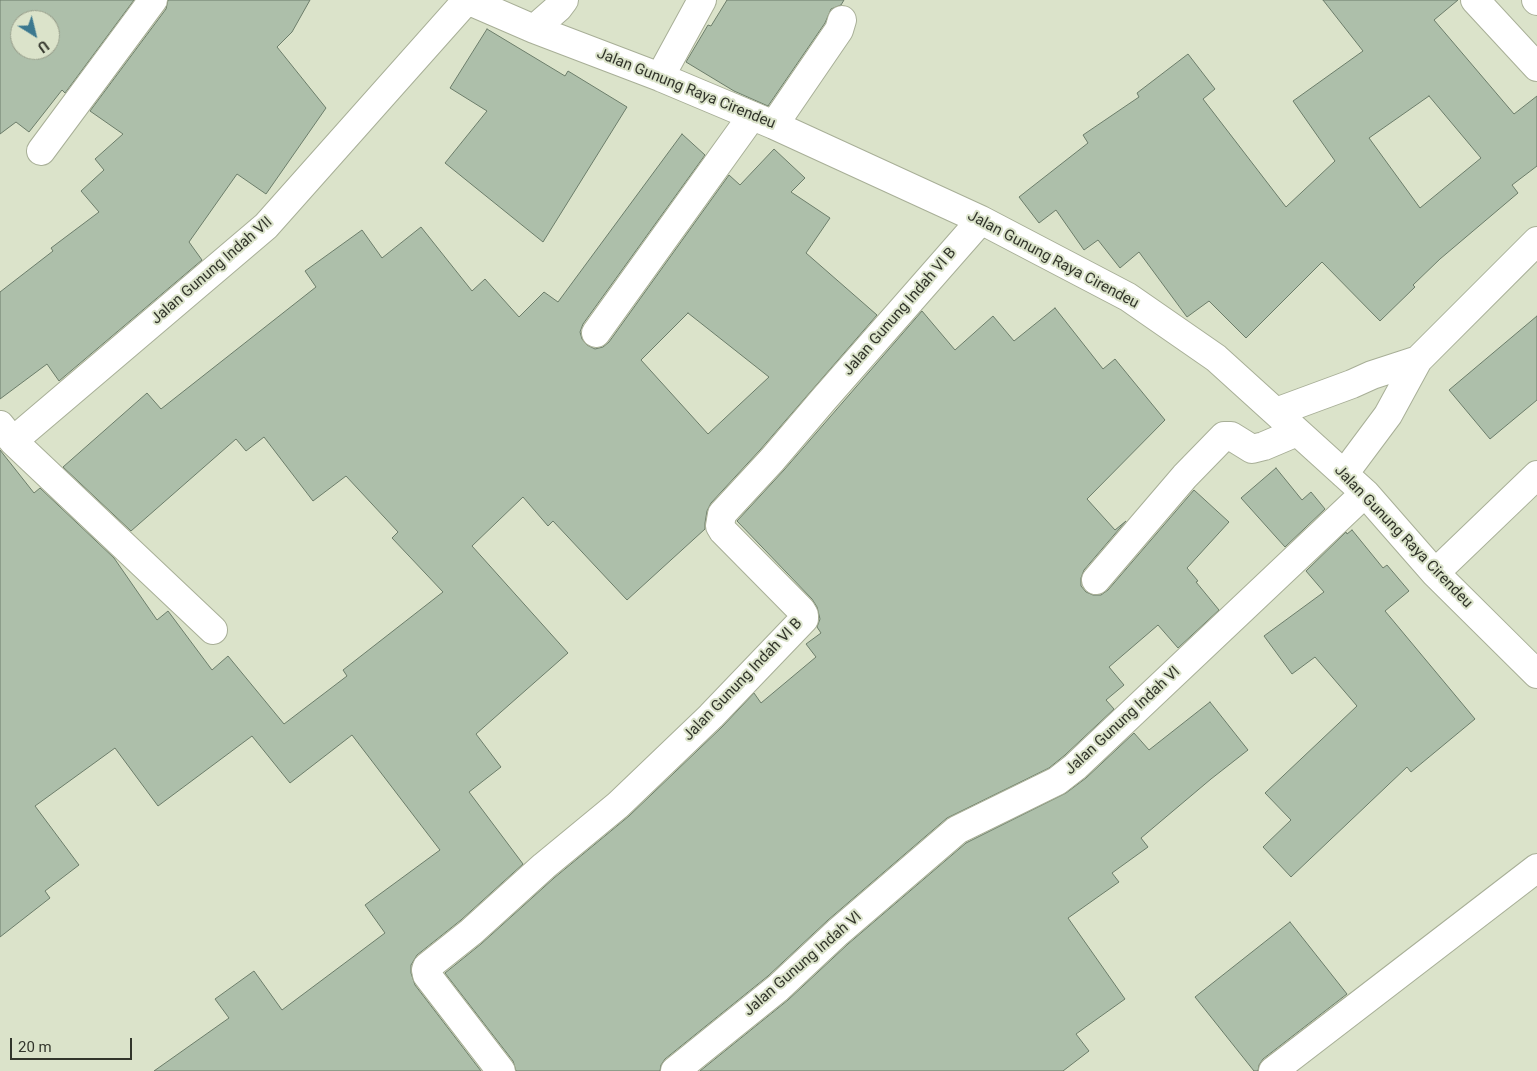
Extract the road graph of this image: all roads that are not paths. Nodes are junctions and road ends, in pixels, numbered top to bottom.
1 (153, 0) edge
2 (467, 0) edge
3 (564, 0) edge
4 (702, 0) edge
5 (1475, 0) edge
6 (842, 20) dead end
7 (534, 29) junction
8 (1537, 67) edge
9 (660, 77) junction
10 (763, 120) junction
11 (41, 151) dead end
12 (981, 220) junction
13 (1537, 241) edge
14 (596, 333) dead end
15 (1418, 360) junction
16 (1276, 412) junction
17 (1297, 432) junction
18 (7, 433) edge
19 (1344, 474) junction
20 (1537, 475) edge
21 (1364, 493) junction
22 (1435, 573) junction
23 (1096, 580) dead end
24 (213, 630) dead end
25 (1537, 674) edge
26 (1537, 868) edge
27 (501, 1071) edge
28 (675, 1071) edge
29 (1273, 1071) edge

1 - 11 street
2 - 7 street, Jalan Gunung Raya Cirendeu
2 - 18 street, Jalan Gunung Indah VII
3 - 7 street
4 - 9 street
5 - 8 street
6 - 10 street
7 - 9 street, Jalan Gunung Raya Cirendeu
9 - 10 street, Jalan Gunung Raya Cirendeu
10 - 12 street, Jalan Gunung Raya Cirendeu
10 - 14 street
12 - 16 street, Jalan Gunung Raya Cirendeu
12 - 27 street, Jalan Gunung Indah VI B
13 - 15 street
15 - 16 street
15 - 19 street
16 - 17 street, Jalan Gunung Raya Cirendeu
17 - 19 street, Jalan Gunung Raya Cirendeu
17 - 23 street
18 - 24 street
19 - 21 street, Jalan Gunung Raya Cirendeu
20 - 22 street
21 - 22 street, Jalan Gunung Raya Cirendeu
21 - 28 street, Jalan Gunung Indah VI
22 - 25 street, Jalan Gunung Raya Cirendeu
26 - 29 street

